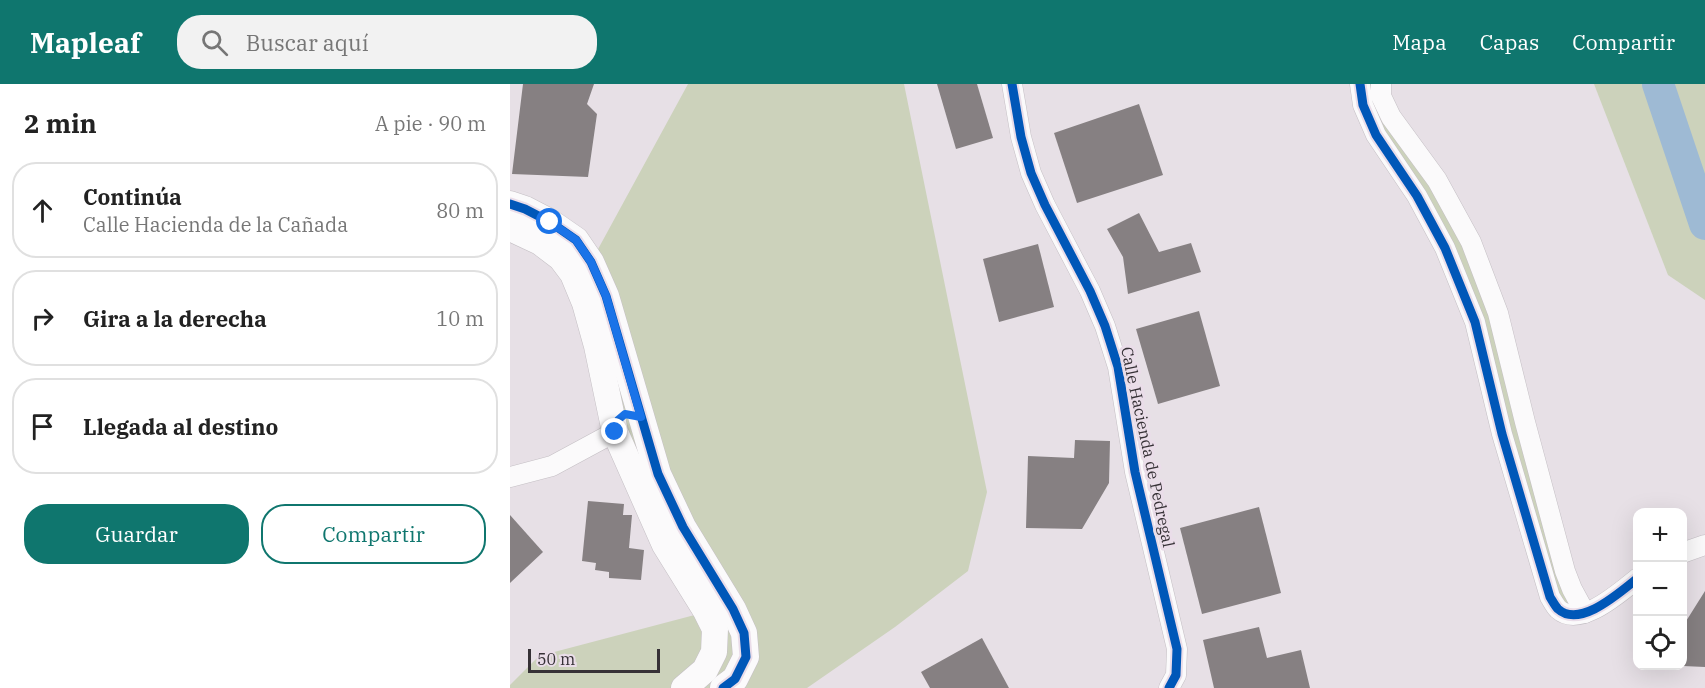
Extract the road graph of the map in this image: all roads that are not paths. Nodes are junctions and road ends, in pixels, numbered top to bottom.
1 (1012, 84) edge
2 (1360, 84) edge
3 (1381, 84) edge
4 (510, 204) edge
5 (510, 228) edge
6 (641, 417) junction
7 (615, 432) junction
8 (510, 477) edge
9 (1705, 545) edge
10 (1687, 552) edge
11 (1633, 582) edge
12 (1585, 613) junction
13 (684, 688) edge
14 (723, 688) edge
15 (1169, 688) edge

1 - 15 street, Calle Hacienda de Pedregal
2 - 12 street
3 - 12 street
4 - 6 street
5 - 7 street
6 - 7 street
6 - 14 street
7 - 8 street
7 - 13 street
9 - 10 street
11 - 12 street

